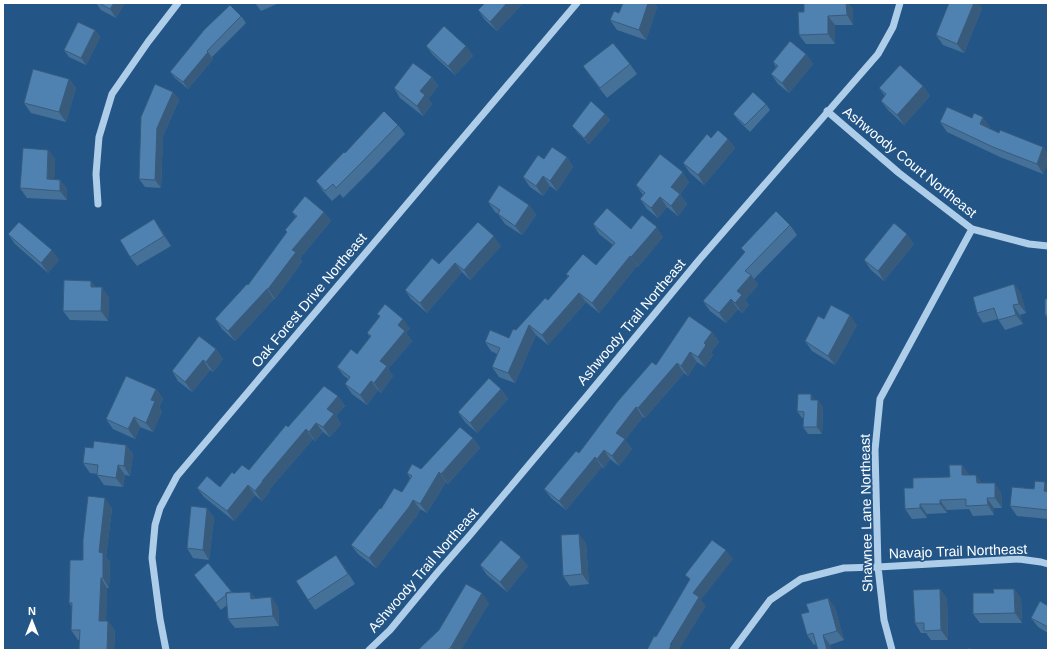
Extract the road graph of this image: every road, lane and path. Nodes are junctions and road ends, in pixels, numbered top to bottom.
1 (178, 3) edge
2 (577, 3) edge
3 (900, 3) edge
4 (827, 112) junction
5 (98, 204) dead end
6 (972, 229) junction
7 (1048, 246) edge
8 (1048, 564) edge
9 (878, 567) junction
10 (166, 650) edge
11 (369, 650) edge
12 (733, 650) edge
13 (892, 650) edge

1 - 5 street
2 - 10 street, Oak Forest Drive Northeast
3 - 4 street, Ashwoody Trail Northeast
4 - 6 street, Ashwoody Court Northeast
4 - 11 street, Ashwoody Trail Northeast
6 - 7 street, Ashwoody Court Northeast
6 - 9 street, Shawnee Lane Northeast
8 - 9 street, Navajo Trail Northeast
9 - 12 street, Navajo Trail Northeast
9 - 13 street, Shawnee Lane Northeast

